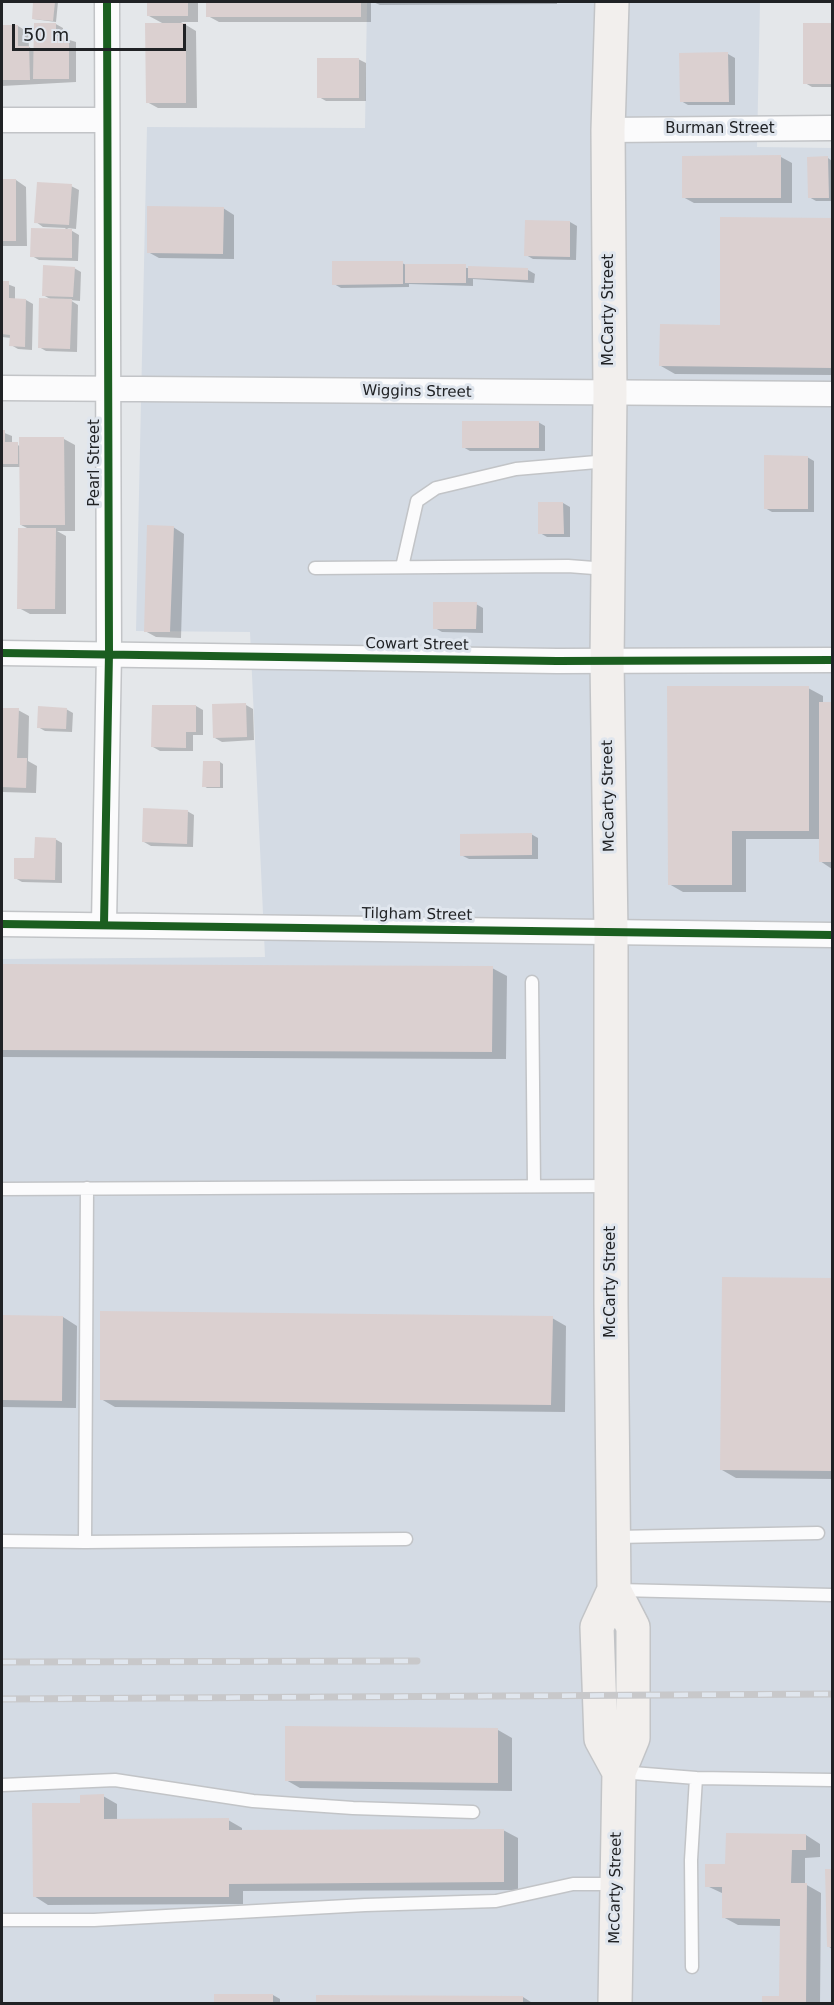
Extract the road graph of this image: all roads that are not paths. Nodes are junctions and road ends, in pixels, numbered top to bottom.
1 (107, 2) edge
2 (612, 2) edge
3 (2, 120) edge
4 (106, 120) junction
5 (832, 128) edge
6 (608, 130) junction
7 (2, 388) edge
8 (108, 389) junction
9 (610, 394) junction
10 (832, 394) edge
11 (609, 461) junction
12 (402, 567) junction
13 (315, 568) dead end
14 (608, 569) junction
15 (2, 653) edge
16 (109, 653) junction
17 (832, 660) edge
18 (607, 661) junction
19 (2, 924) edge
20 (104, 924) junction
21 (612, 933) junction
22 (832, 935) edge
23 (532, 982) dead end
24 (534, 1186) junction
25 (611, 1186) junction
26 (87, 1188) junction
27 (2, 1189) edge
28 (818, 1533) dead end
29 (614, 1537) junction
30 (406, 1539) dead end
31 (2, 1540) edge
32 (85, 1542) junction
33 (614, 1590) junction
34 (832, 1595) edge
35 (619, 1772) junction
36 (696, 1778) junction
37 (832, 1780) edge
38 (2, 1785) edge
39 (473, 1812) dead end
40 (615, 1884) junction
41 (2, 1920) edge
42 (692, 1967) dead end
43 (615, 2004) edge

1 - 4 street, Pearl Street
2 - 6 main road, McCarty Street
3 - 4 street
4 - 8 street, Pearl Street
5 - 6 street, Burman Street
6 - 9 main road, McCarty Street
7 - 8 street, Wiggins Street
8 - 9 street, Wiggins Street
8 - 16 street, Pearl Street
9 - 10 street, Wiggins Street
9 - 11 main road, McCarty Street
11 - 12 lane
11 - 14 main road, McCarty Street
12 - 13 lane
12 - 14 lane
14 - 18 main road, McCarty Street
15 - 16 street, Cowart Street
16 - 18 street, Cowart Street
16 - 20 street, Pearl Street
17 - 18 street, Cowart Street
18 - 21 main road, McCarty Street
19 - 20 street, Tilgham Street
20 - 21 street, Tilgham Street
21 - 22 street, Tilgham Street
21 - 25 main road, McCarty Street
23 - 24 lane
24 - 25 lane
24 - 26 lane
25 - 29 main road, McCarty Street
26 - 27 lane
26 - 32 lane
28 - 29 lane
29 - 33 main road, McCarty Street
30 - 32 lane
31 - 32 lane
33 - 34 lane
33 - 35 main road, McCarty Street
35 - 36 lane
35 - 40 main road, McCarty Street
36 - 37 lane
36 - 42 lane
38 - 39 lane
40 - 41 lane
40 - 43 main road, McCarty Street

